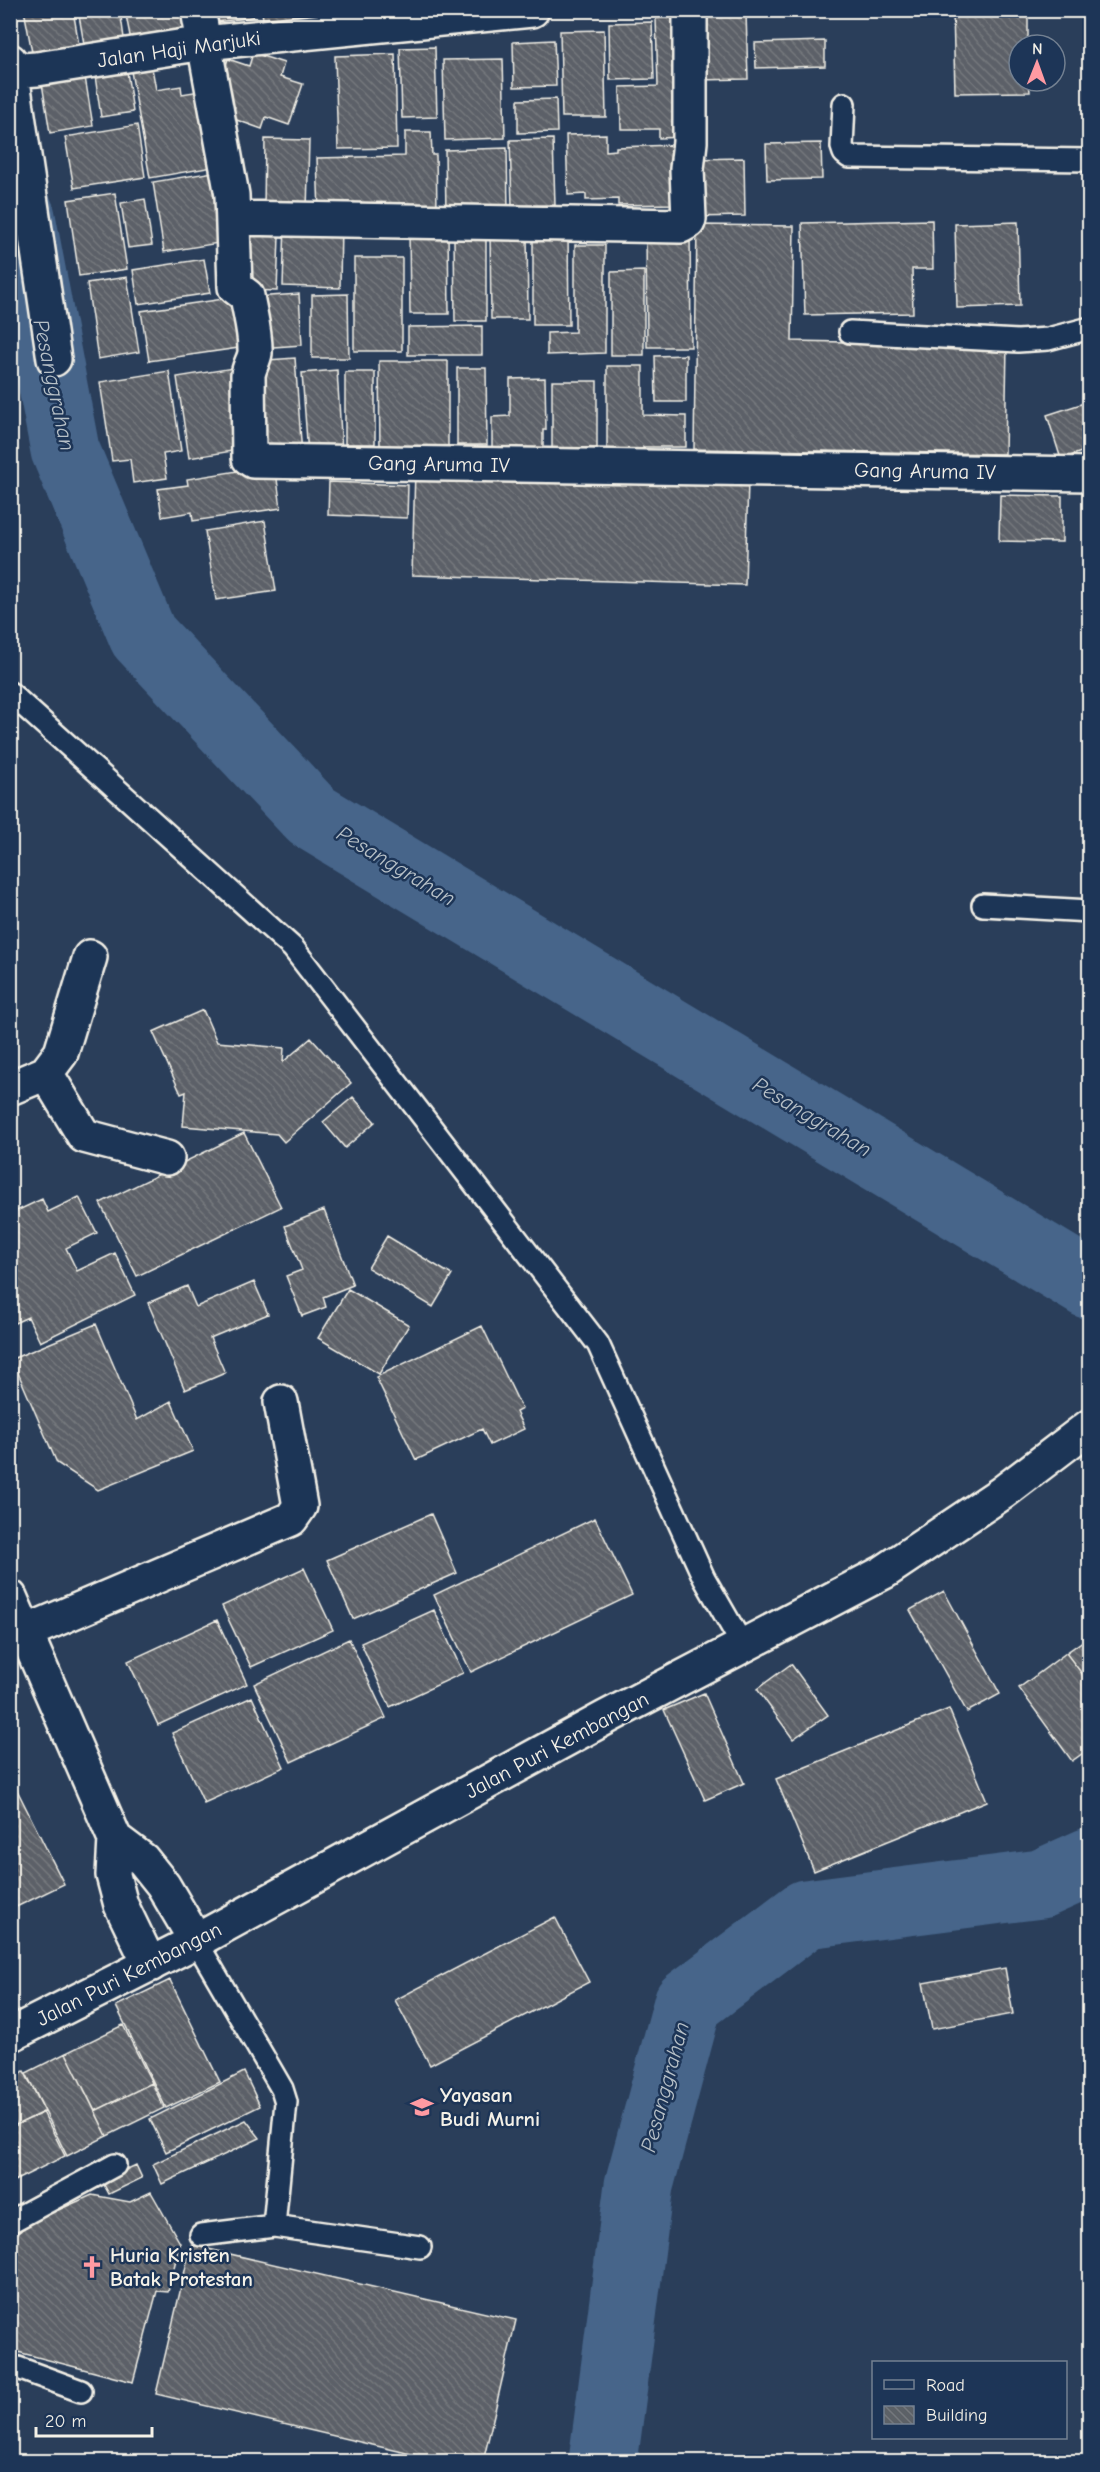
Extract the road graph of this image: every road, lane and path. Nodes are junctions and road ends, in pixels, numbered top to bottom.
1 (198, 10) edge
2 (531, 10) edge
3 (690, 10) edge
4 (204, 43) junction
5 (12, 63) edge
6 (844, 104) dead end
7 (1089, 160) edge
8 (234, 218) junction
9 (1089, 328) edge
10 (850, 332) dead end
11 (54, 359) dead end
12 (1089, 474) edge
13 (10, 693) edge
14 (983, 905) dead end
15 (1089, 912) edge
16 (90, 957) dead end
17 (46, 1073) junction
18 (10, 1088) edge
19 (167, 1158) dead end
20 (281, 1402) dead end
21 (1089, 1425) edge
22 (10, 1597) edge
23 (26, 1632) junction
24 (743, 1646) junction
25 (115, 1839) junction
26 (196, 1941) junction
27 (150, 1965) junction
28 (10, 2035) edge
29 (116, 2165) dead end
30 (10, 2222) edge
31 (274, 2226) junction
32 (201, 2235) dead end
33 (420, 2247) dead end
34 (10, 2365) edge
35 (81, 2391) dead end

1 - 4 street, Gang Aruma IV
2 - 4 street, Jalan Haji Marjuki
3 - 8 street
4 - 5 street, Jalan Haji Marjuki
4 - 8 street, Gang Aruma IV
5 - 11 street
6 - 7 lane
8 - 12 street, Gang Aruma IV
9 - 10 lane
13 - 24 lane
14 - 15 lane
16 - 17 street
17 - 18 street
17 - 19 street
20 - 23 street
21 - 24 street, Jalan Puri Kembangan
22 - 23 street
23 - 25 street
24 - 26 street, Jalan Puri Kembangan
25 - 26 street
25 - 27 street
26 - 27 street, Jalan Puri Kembangan
26 - 31 lane
27 - 28 street, Jalan Puri Kembangan
29 - 30 lane
31 - 32 lane
31 - 33 lane
34 - 35 lane

